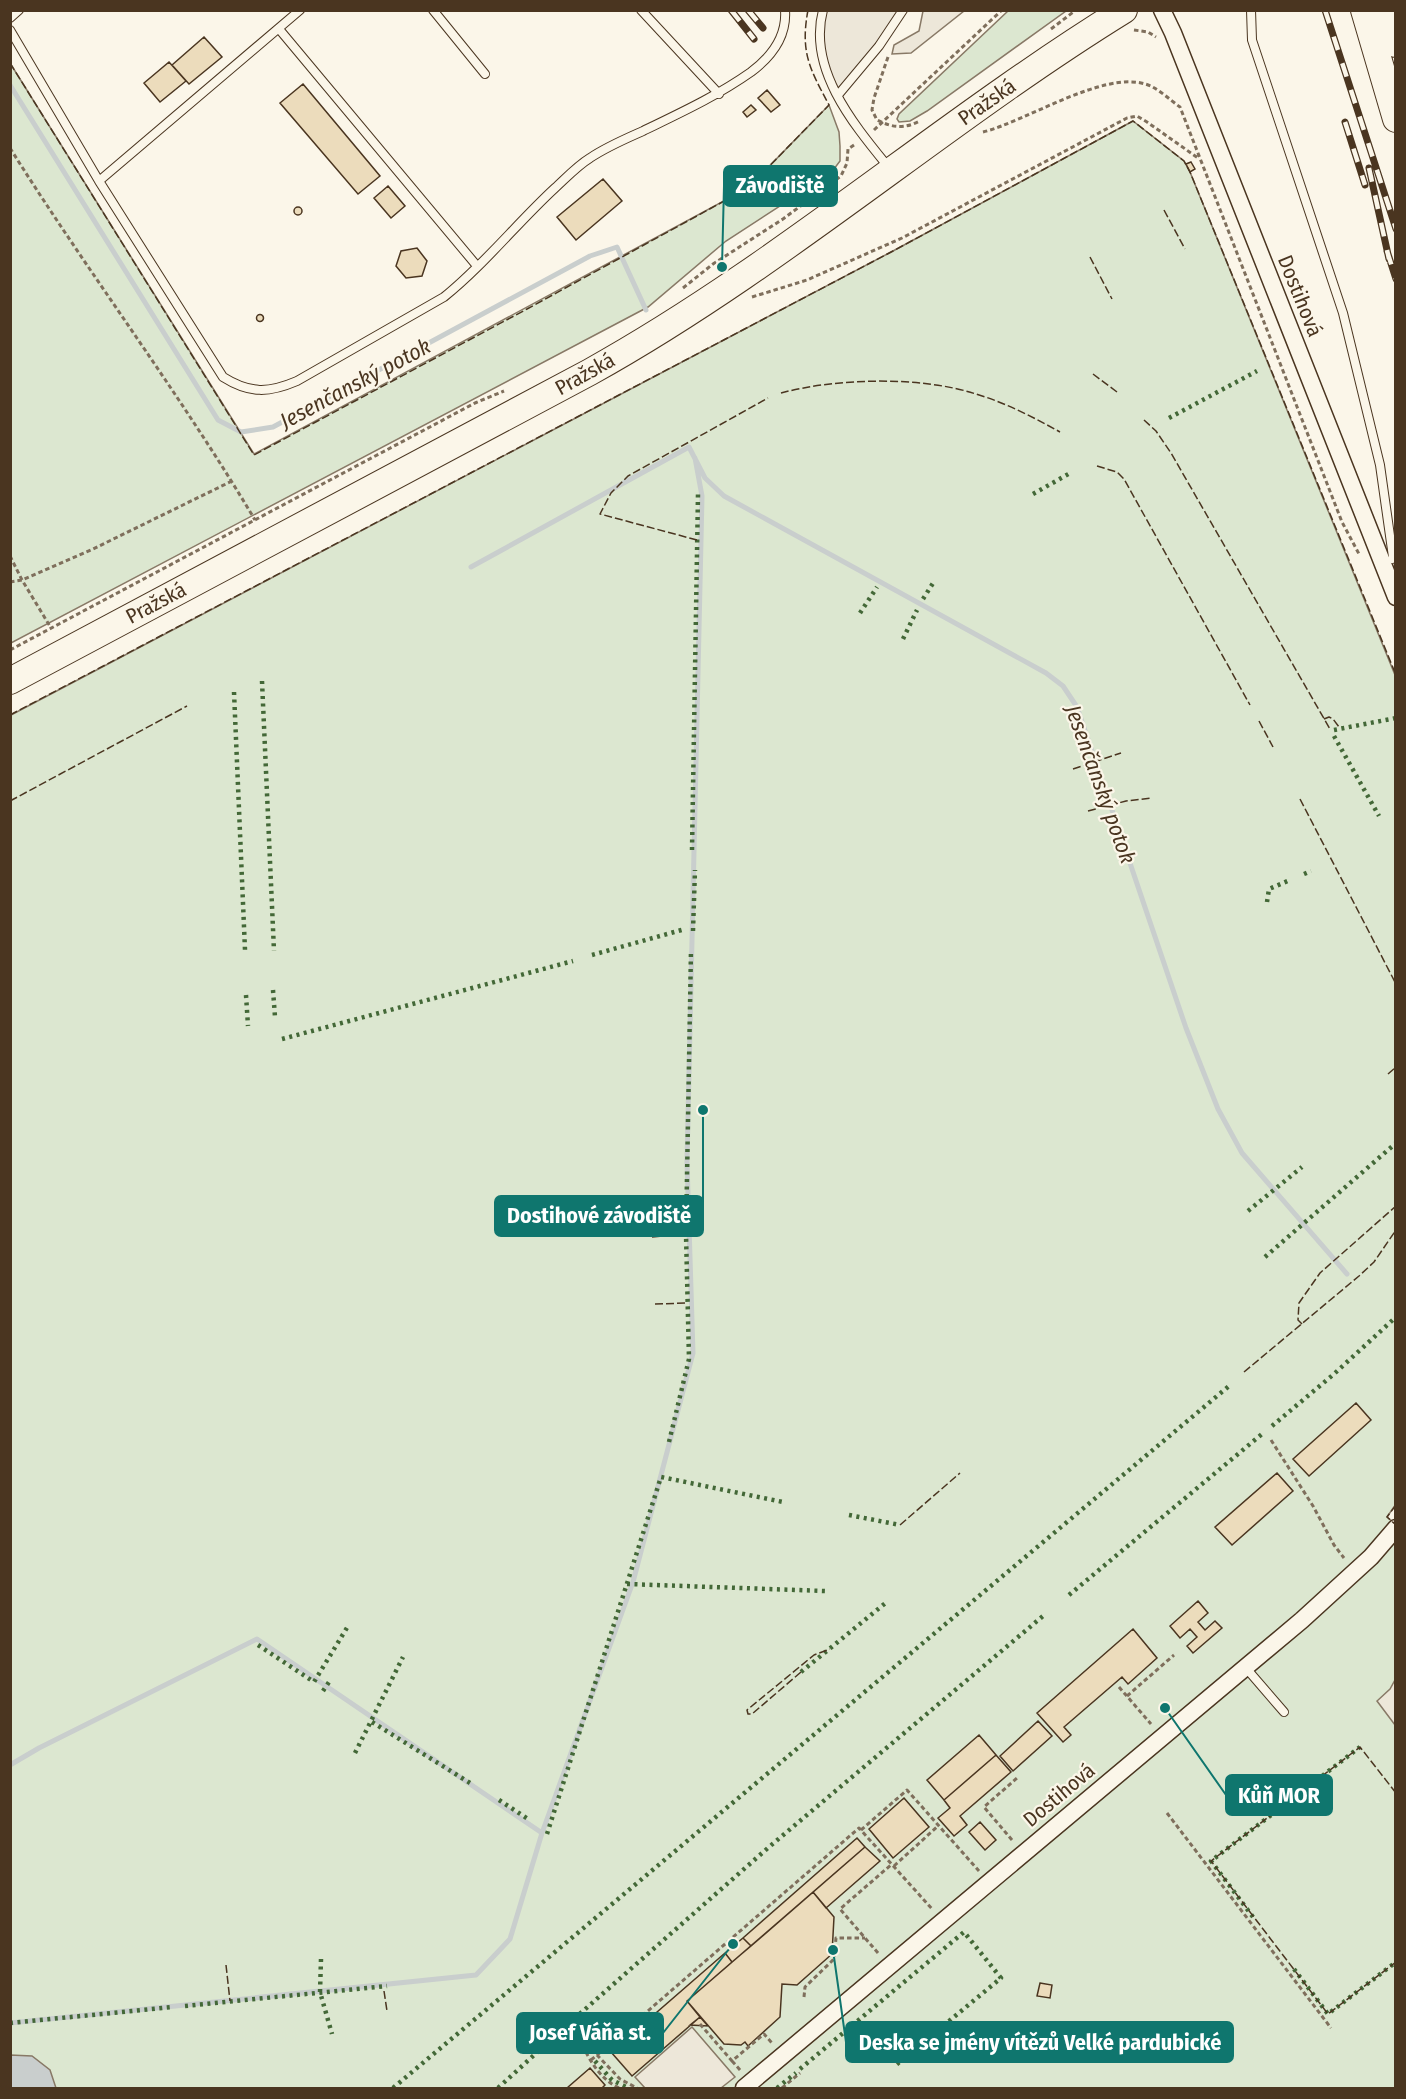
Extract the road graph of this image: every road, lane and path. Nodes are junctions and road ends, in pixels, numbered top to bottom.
1 (19, 10) edge
2 (300, 10) edge
3 (433, 10) edge
4 (641, 10) edge
5 (785, 10) edge
6 (823, 10) edge
7 (903, 10) edge
8 (1002, 10) edge
9 (1124, 10) edge
10 (1162, 10) edge
11 (1251, 10) edge
12 (1364, 10) edge
13 (1389, 10) edge
14 (10, 18) edge
15 (279, 29) junction
16 (10, 30) edge
17 (1395, 44) edge
18 (888, 55) dead end
19 (485, 74) dead end
20 (719, 94) junction
21 (838, 95) junction
22 (967, 116) junction
23 (926, 118) dead end
24 (1395, 119) edge
25 (883, 123) junction
26 (864, 137) junction
27 (10, 148) edge
28 (1199, 159) junction
29 (892, 171) junction
30 (99, 181) junction
31 (477, 266) junction
32 (680, 291) dead end
33 (748, 298) dead end
34 (513, 388) dead end
35 (232, 481) junction
36 (255, 520) junction
37 (10, 556) edge
38 (1360, 557) dead end
39 (1392, 559) dead end
40 (22, 580) junction
41 (10, 582) edge
42 (1395, 597) edge
43 (52, 628) junction
44 (10, 650) edge
45 (10, 681) edge
46 (1271, 1440) dead end
47 (1395, 1528) edge
48 (1355, 1571) junction
49 (1174, 1655) dead end
50 (1246, 1668) junction
51 (1119, 1687) dead end
52 (1127, 1696) junction
53 (1284, 1712) dead end
54 (1156, 1730) dead end
55 (1017, 1778) dead end
56 (1167, 1813) dead end
57 (939, 1826) junction
58 (861, 1830) junction
59 (1017, 1846) dead end
60 (893, 1865) junction
61 (982, 1875) dead end
62 (936, 1914) dead end
63 (865, 1938) junction
64 (882, 1959) dead end
65 (804, 1996) dead end
66 (700, 2024) dead end
67 (573, 2025) dead end
68 (1331, 2028) dead end
69 (764, 2034) dead end
70 (597, 2055) junction
71 (590, 2060) junction
72 (800, 2073) dead end
73 (619, 2088) edge
74 (637, 2088) edge
75 (744, 2088) edge
76 (782, 2088) edge

1 - 14 lane
2 - 15 lane
3 - 19 lane
4 - 20 lane
5 - 20 lane
6 - 21 lane
7 - 21 lane
8 - 25 path
9 - 22 main road, Pražská
10 - 42 street, Dostihová
11 - 39 lane
12 - 24 main road
13 - 17 main road
15 - 30 lane
15 - 31 lane
16 - 30 lane
18 - 25 path
20 - 31 lane
21 - 26 lane
22 - 28 path
22 - 29 main road, Pražská
23 - 25 path
25 - 26 path
26 - 29 lane
26 - 32 path
27 - 35 path
28 - 33 path
28 - 38 path
29 - 45 main road, Pražská
30 - 31 lane
34 - 36 path
35 - 36 path
35 - 40 path
36 - 43 path
37 - 40 path
40 - 41 path
40 - 43 path
43 - 44 path
46 - 48 path
47 - 48 street, Dostihová
48 - 50 street, Dostihová
49 - 52 path
50 - 53 lane
50 - 75 street, Dostihová
51 - 52 path
52 - 54 path
55 - 59 path
56 - 68 path
57 - 58 path
57 - 60 path
57 - 61 path
58 - 60 path
58 - 70 path
60 - 62 path
60 - 63 path
63 - 64 path
63 - 65 path
66 - 69 path
67 - 71 path
70 - 71 path
70 - 74 path
71 - 73 path
72 - 76 path

